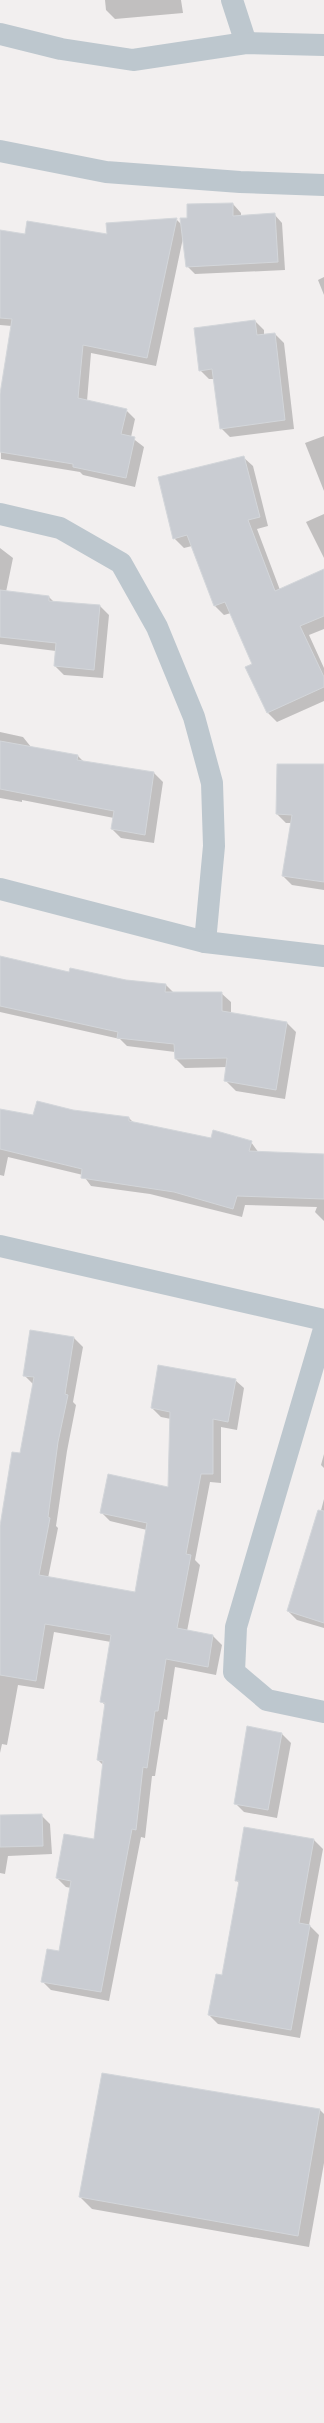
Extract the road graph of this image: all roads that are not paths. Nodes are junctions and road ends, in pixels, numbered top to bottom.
1 (232, 0) edge
2 (0, 34) edge
3 (246, 43) junction
4 (324, 45) edge
5 (0, 151) edge
6 (324, 185) edge
7 (0, 514) edge
8 (0, 889) edge
9 (205, 942) junction
10 (324, 956) edge
11 (0, 1246) edge
12 (324, 1320) edge
13 (324, 1328) edge
14 (324, 1712) edge

1 - 3 street
2 - 3 street
3 - 4 street
5 - 6 street
7 - 9 street
8 - 9 street
9 - 10 street
11 - 12 street
13 - 14 street

